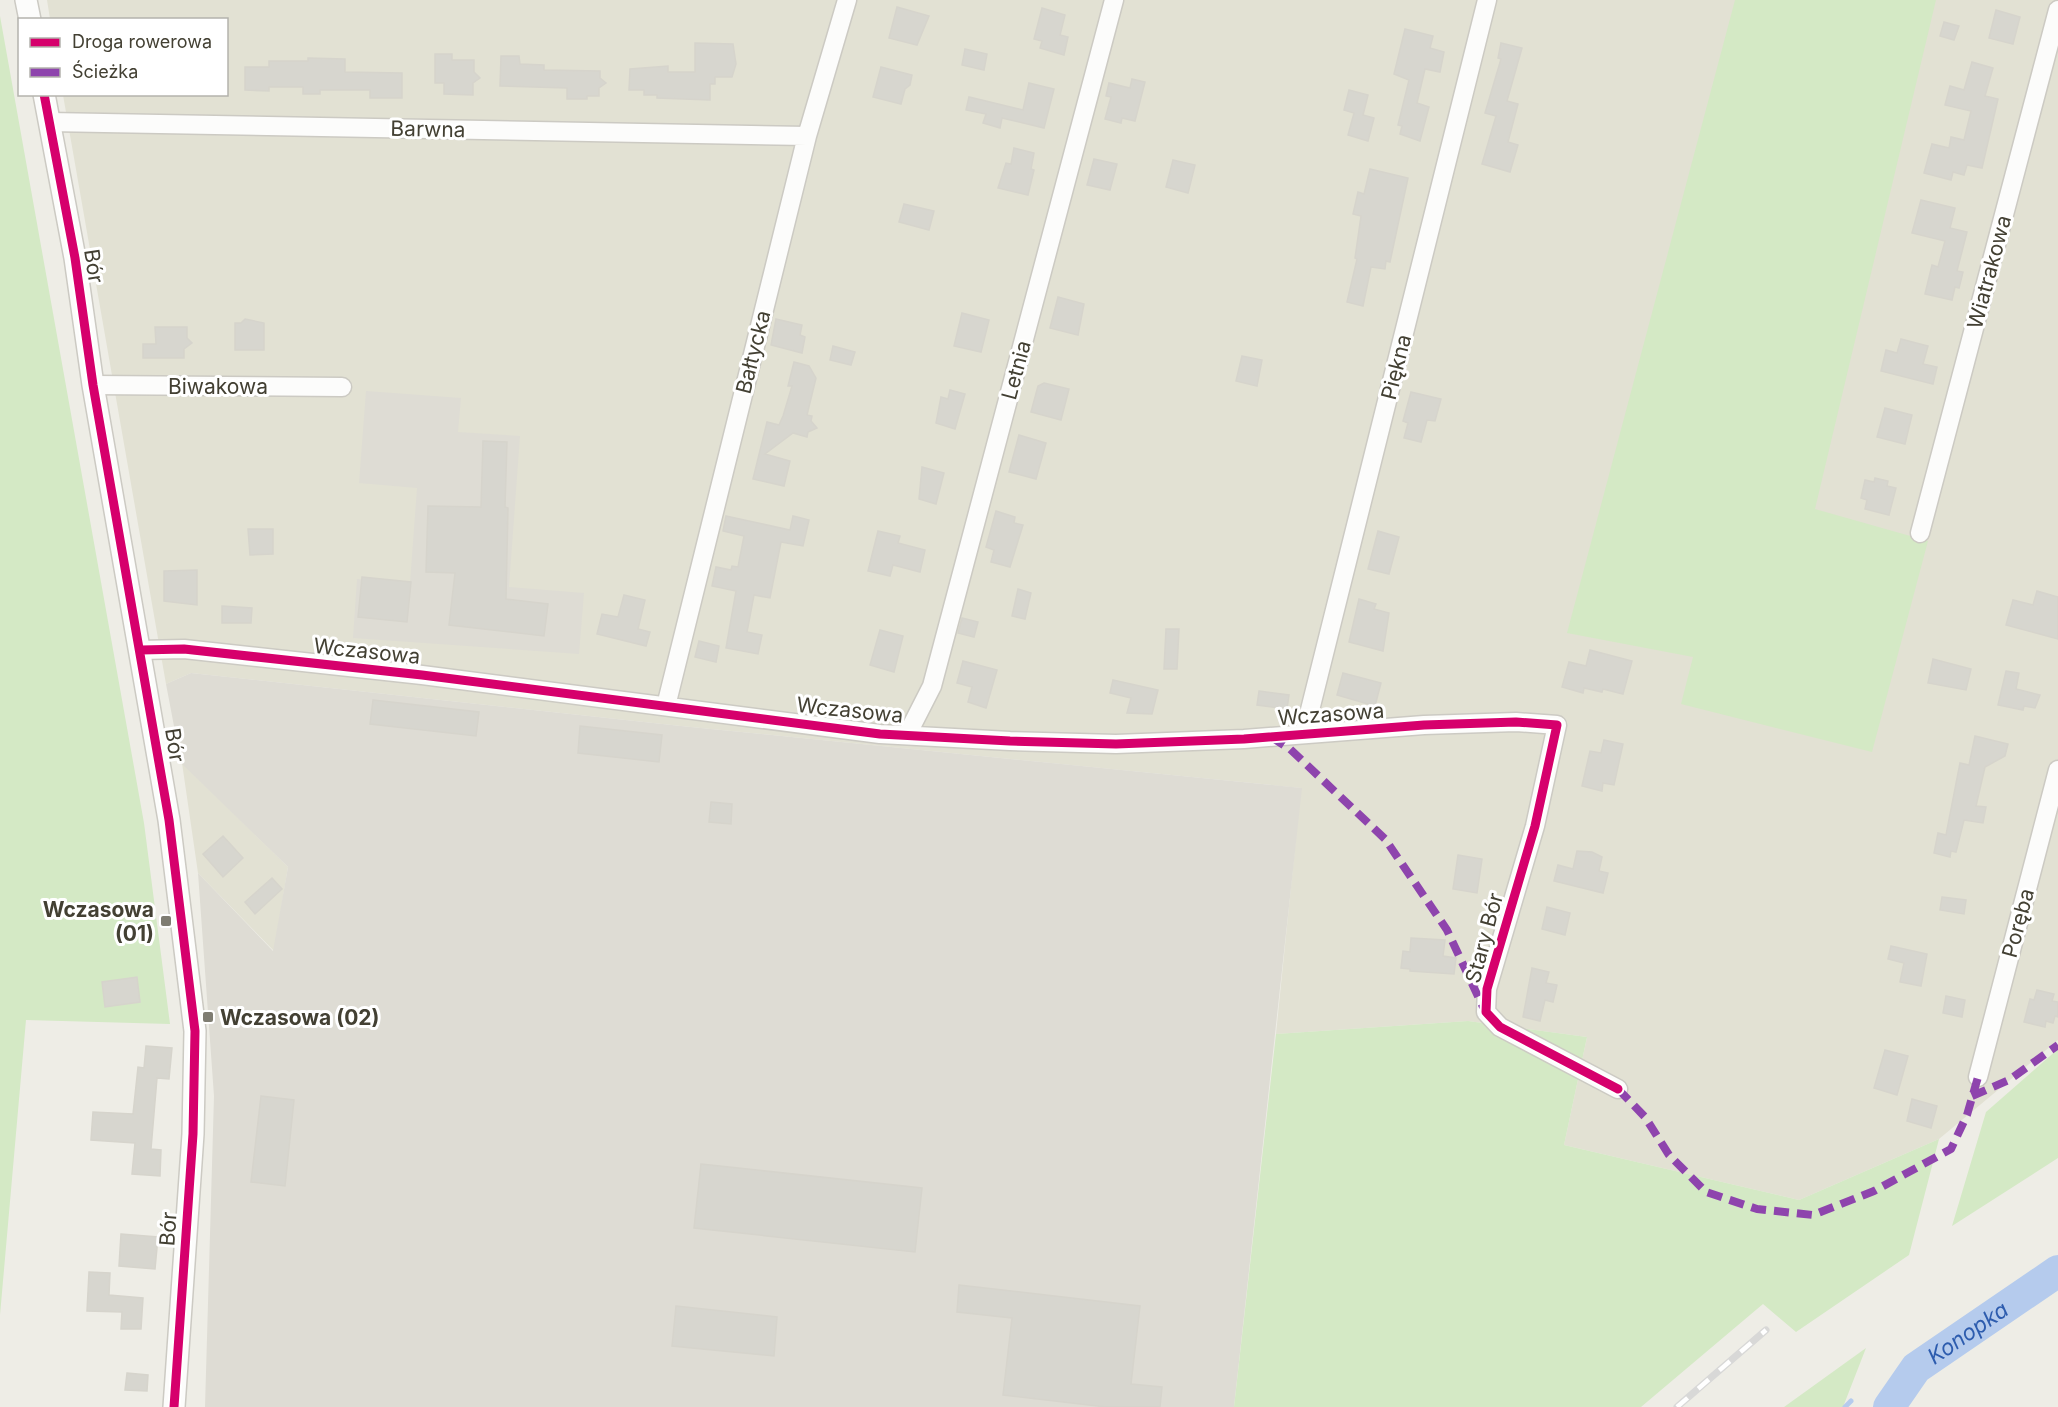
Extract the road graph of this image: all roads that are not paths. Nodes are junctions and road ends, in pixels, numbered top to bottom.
1 (26, 0) edge
2 (847, 0) edge
3 (1114, 0) edge
4 (1487, 0) edge
5 (2058, 10) edge
6 (30, 18) edge
7 (44, 96) edge
8 (49, 122) junction
9 (807, 136) junction
10 (93, 385) junction
11 (342, 387) dead end
12 (1920, 533) dead end
13 (141, 650) junction
14 (666, 706) junction
15 (1557, 725) joint
16 (907, 735) junction
17 (1304, 735) junction
18 (2058, 770) edge
19 (1978, 1077) dead end
20 (1618, 1089) dead end
21 (174, 1407) edge

1 - 6 street
2 - 9 street, Bałtycka
3 - 16 street, Letnia
4 - 17 street, Piękna
5 - 12 street, Wiatrakowa
7 - 8 street, Bór
8 - 9 street, Barwna
8 - 10 street, Bór
9 - 14 street, Bałtycka
10 - 11 street, Biwakowa
10 - 13 street, Bór
13 - 14 street, Wczasowa
13 - 21 street, Bór
14 - 16 street, Wczasowa
15 - 17 street, Wczasowa
15 - 20 street, Stary Bór
16 - 17 street, Wczasowa
18 - 19 street, Poręba

